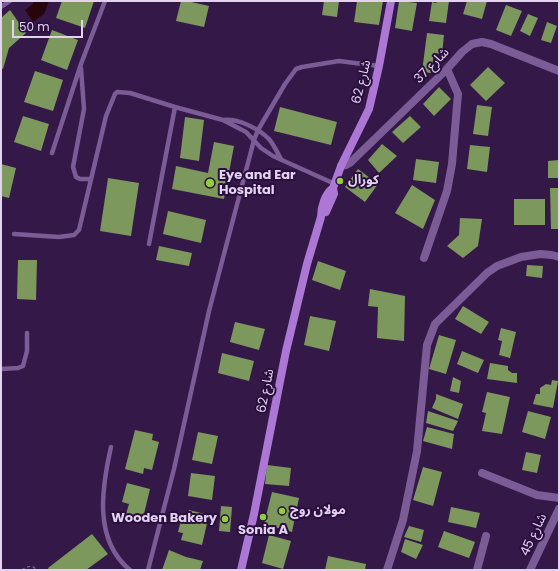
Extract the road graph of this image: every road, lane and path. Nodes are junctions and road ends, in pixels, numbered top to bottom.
1 (10, 1) edge
2 (105, 1) edge
3 (391, 1) edge
4 (1, 7) edge
5 (80, 64) junction
6 (379, 66) junction
7 (447, 69) junction
8 (559, 71) edge
9 (175, 107) junction
10 (222, 120) junction
11 (258, 130) junction
12 (254, 140) junction
13 (52, 154) dead end
14 (281, 159) junction
15 (341, 166) junction
16 (91, 179) junction
17 (334, 186) junction
18 (14, 234) dead end
19 (149, 244) dead end
20 (559, 257) edge
21 (424, 258) dead end
22 (27, 333) dead end
23 (1, 369) edge
24 (111, 447) dead end
25 (482, 473) dead end
26 (559, 498) edge
27 (559, 509) edge
28 (486, 536) dead end
29 (22, 570) edge
30 (37, 570) edge
31 (130, 570) edge
32 (148, 570) edge
33 (240, 570) edge
34 (387, 570) edge
35 (477, 570) edge
36 (530, 570) edge

1 - 4 lane
2 - 5 lane
3 - 6 street, شارع 62
5 - 13 lane
5 - 16 lane
6 - 11 lane
6 - 15 street, شارع 62
7 - 8 street, شارع 37
7 - 15 street, شارع 37
7 - 21 street
9 - 10 lane
9 - 16 lane
9 - 19 lane
10 - 11 lane
10 - 12 lane
11 - 12 lane
11 - 14 lane
12 - 14 lane
12 - 32 lane
14 - 17 lane
15 - 17 street, شارع 62
16 - 18 lane
17 - 33 street, شارع 62
20 - 34 street
22 - 23 lane
24 - 31 lane
25 - 26 street
27 - 36 street, شارع 45
28 - 35 street
29 - 30 path

